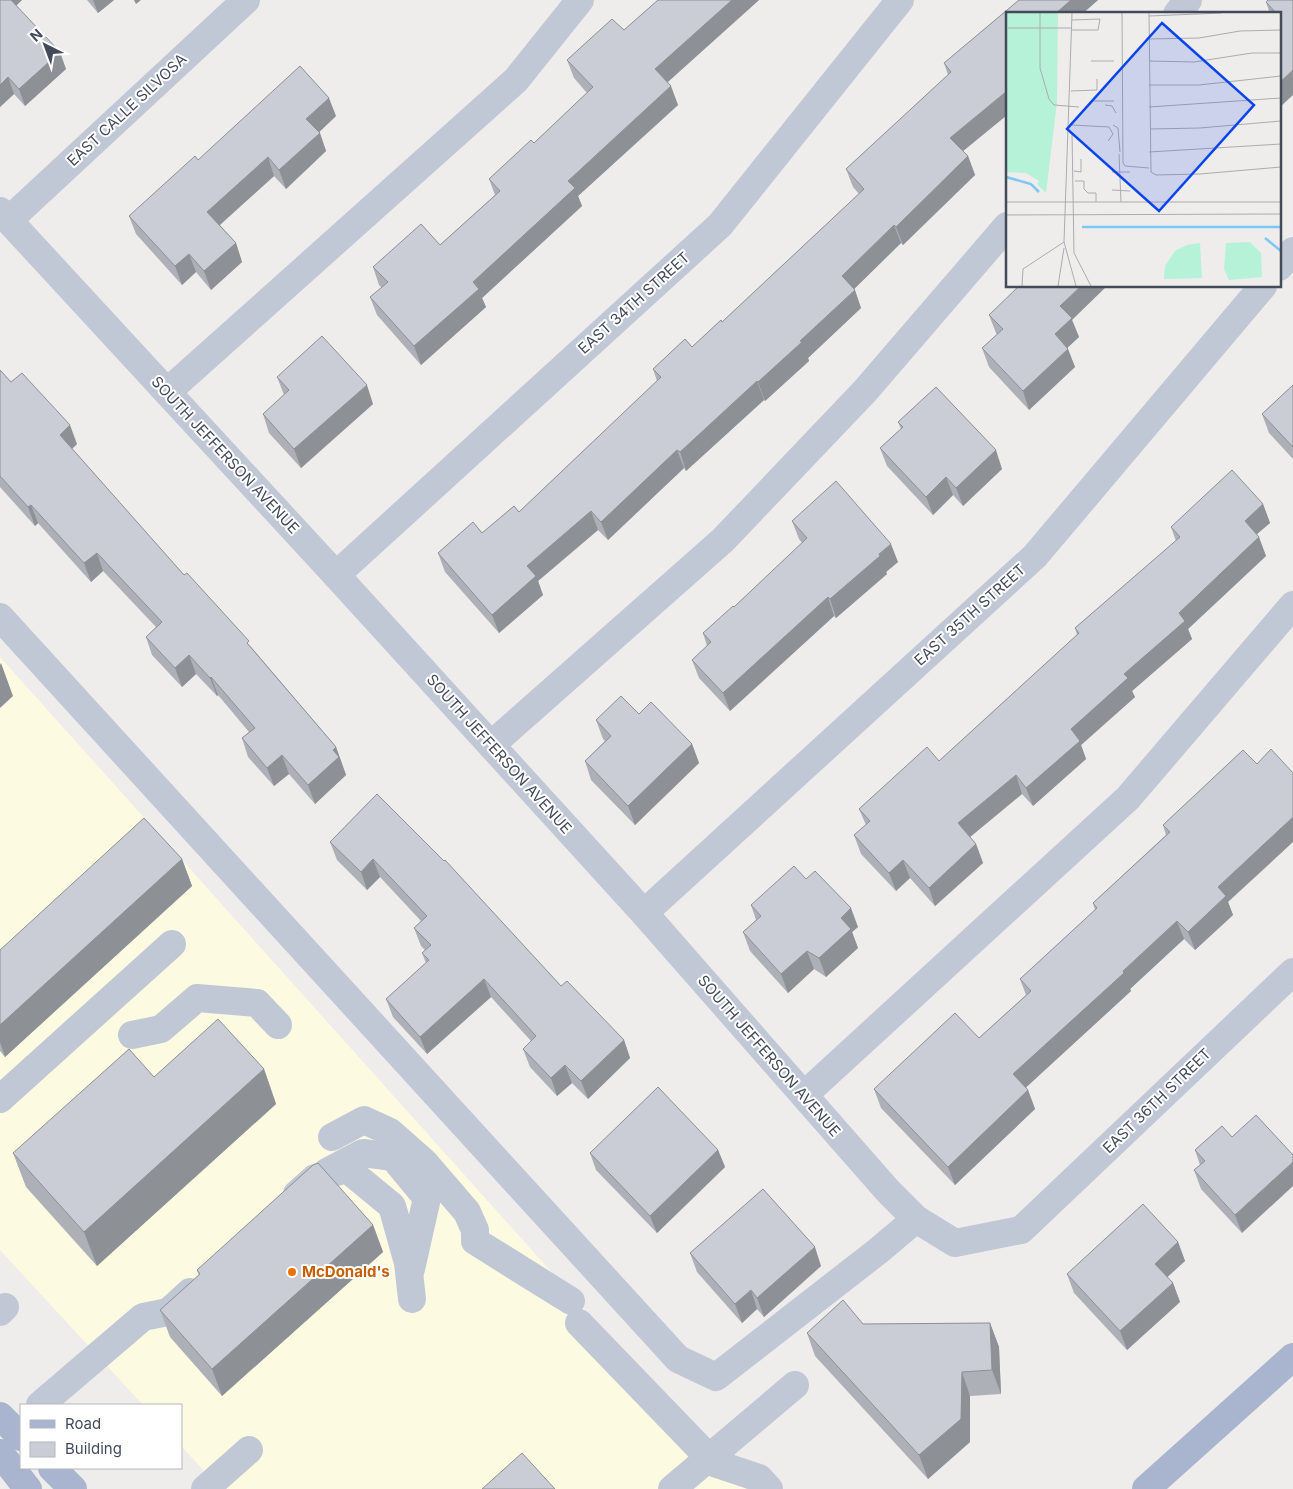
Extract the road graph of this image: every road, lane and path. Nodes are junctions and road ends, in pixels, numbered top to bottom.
1 (246, 0) edge
2 (580, 0) edge
3 (900, 0) edge
4 (1188, 0) edge
5 (1178, 12) edge
6 (4, 216) edge
7 (1006, 227) edge
8 (1293, 251) edge
9 (1280, 266) edge
10 (1261, 288) edge
11 (166, 392) junction
12 (336, 574) junction
13 (1293, 605) edge
14 (0, 617) edge
15 (491, 745) junction
16 (644, 913) junction
17 (172, 944) dead end
18 (1293, 972) edge
19 (278, 1025) dead end
20 (132, 1036) dead end
21 (804, 1094) junction
22 (0, 1099) edge
23 (332, 1138) dead end
24 (315, 1178) junction
25 (278, 1212) edge
26 (916, 1219) junction
27 (1021, 1230) joint
28 (204, 1279) edge
29 (1293, 1357) edge
30 (795, 1385) dead end
31 (41, 1404) edge
32 (249, 1450) dead end
33 (0, 1453) edge
34 (708, 1457) junction
35 (53, 1469) edge
36 (28, 1489) edge
37 (73, 1489) edge
38 (205, 1489) edge
39 (672, 1489) edge
40 (769, 1489) edge
41 (1146, 1489) edge

1 - 6 street, EAST CALLE SILVOSA
2 - 11 street
3 - 12 street, EAST 34TH STREET
4 - 5 street
6 - 11 street, SOUTH JEFFERSON AVENUE
7 - 15 street
8 - 9 street
10 - 16 street, EAST 35TH STREET
11 - 12 street, SOUTH JEFFERSON AVENUE
12 - 15 street, SOUTH JEFFERSON AVENUE
13 - 21 street
14 - 26 street
15 - 16 street, SOUTH JEFFERSON AVENUE
16 - 21 street, SOUTH JEFFERSON AVENUE
17 - 22 street
18 - 27 street, EAST 36TH STREET
19 - 20 street
21 - 26 street, SOUTH JEFFERSON AVENUE
23 - 34 street
24 - 24 street
24 - 25 street
26 - 27 street, SOUTH JEFFERSON AVENUE
28 - 31 street
29 - 41 main road
30 - 34 street
32 - 38 street
33 - 36 main road
34 - 39 street
34 - 40 street
35 - 37 main road

